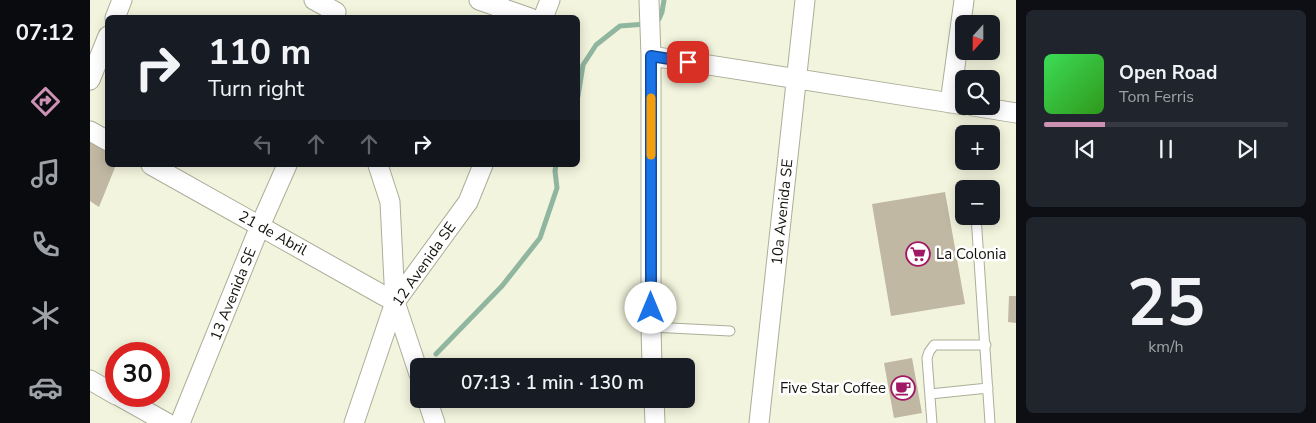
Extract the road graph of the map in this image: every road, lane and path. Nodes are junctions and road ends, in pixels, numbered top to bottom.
1 (122, 0) edge
2 (314, 0) edge
3 (479, 0) edge
4 (550, 0) edge
5 (806, 0) edge
6 (964, 0) edge
7 (649, 1) edge
8 (337, 10) edge
9 (116, 15) edge
10 (522, 15) edge
11 (544, 15) edge
12 (105, 43) edge
13 (651, 56) junction
14 (959, 70) edge
15 (797, 79) junction
16 (90, 80) edge
17 (955, 104) edge
18 (1000, 110) edge
19 (1016, 113) edge
20 (90, 131) edge
21 (105, 139) edge
22 (155, 167) edge
23 (286, 167) edge
24 (379, 167) edge
25 (482, 167) edge
26 (977, 225) edge
27 (260, 226) junction
28 (395, 302) junction
29 (651, 327) junction
30 (730, 331) dead end
31 (986, 345) junction
32 (414, 358) edge
33 (652, 358) edge
34 (90, 380) edge
35 (988, 388) junction
36 (105, 389) edge
37 (930, 394) junction
38 (138, 407) edge
39 (430, 408) edge
40 (654, 408) edge
41 (168, 423) edge
42 (180, 423) edge
43 (354, 423) edge
44 (435, 423) edge
45 (655, 423) edge
46 (759, 423) edge
47 (932, 423) edge
48 (990, 423) edge

1 - 9 street
2 - 8 street
3 - 10 street
4 - 11 street
5 - 15 street, 10a Avenida SE
6 - 14 street
7 - 13 street
12 - 16 street
13 - 15 street
13 - 29 street
15 - 17 street
15 - 46 street, 10a Avenida SE
18 - 19 street
20 - 21 street
22 - 27 street, 21 de Abril
23 - 27 street, 13 Avenida SE
24 - 28 street
25 - 28 street, 12 Avenida SE
26 - 31 lane
27 - 28 street, 21 de Abril
27 - 42 street, 13 Avenida SE
28 - 32 street
28 - 43 street, 12 Avenida SE
29 - 30 lane
29 - 33 street
31 - 35 lane
31 - 37 lane
34 - 36 street
35 - 37 lane
35 - 48 lane
37 - 47 lane
38 - 41 street
39 - 44 street
40 - 45 street

